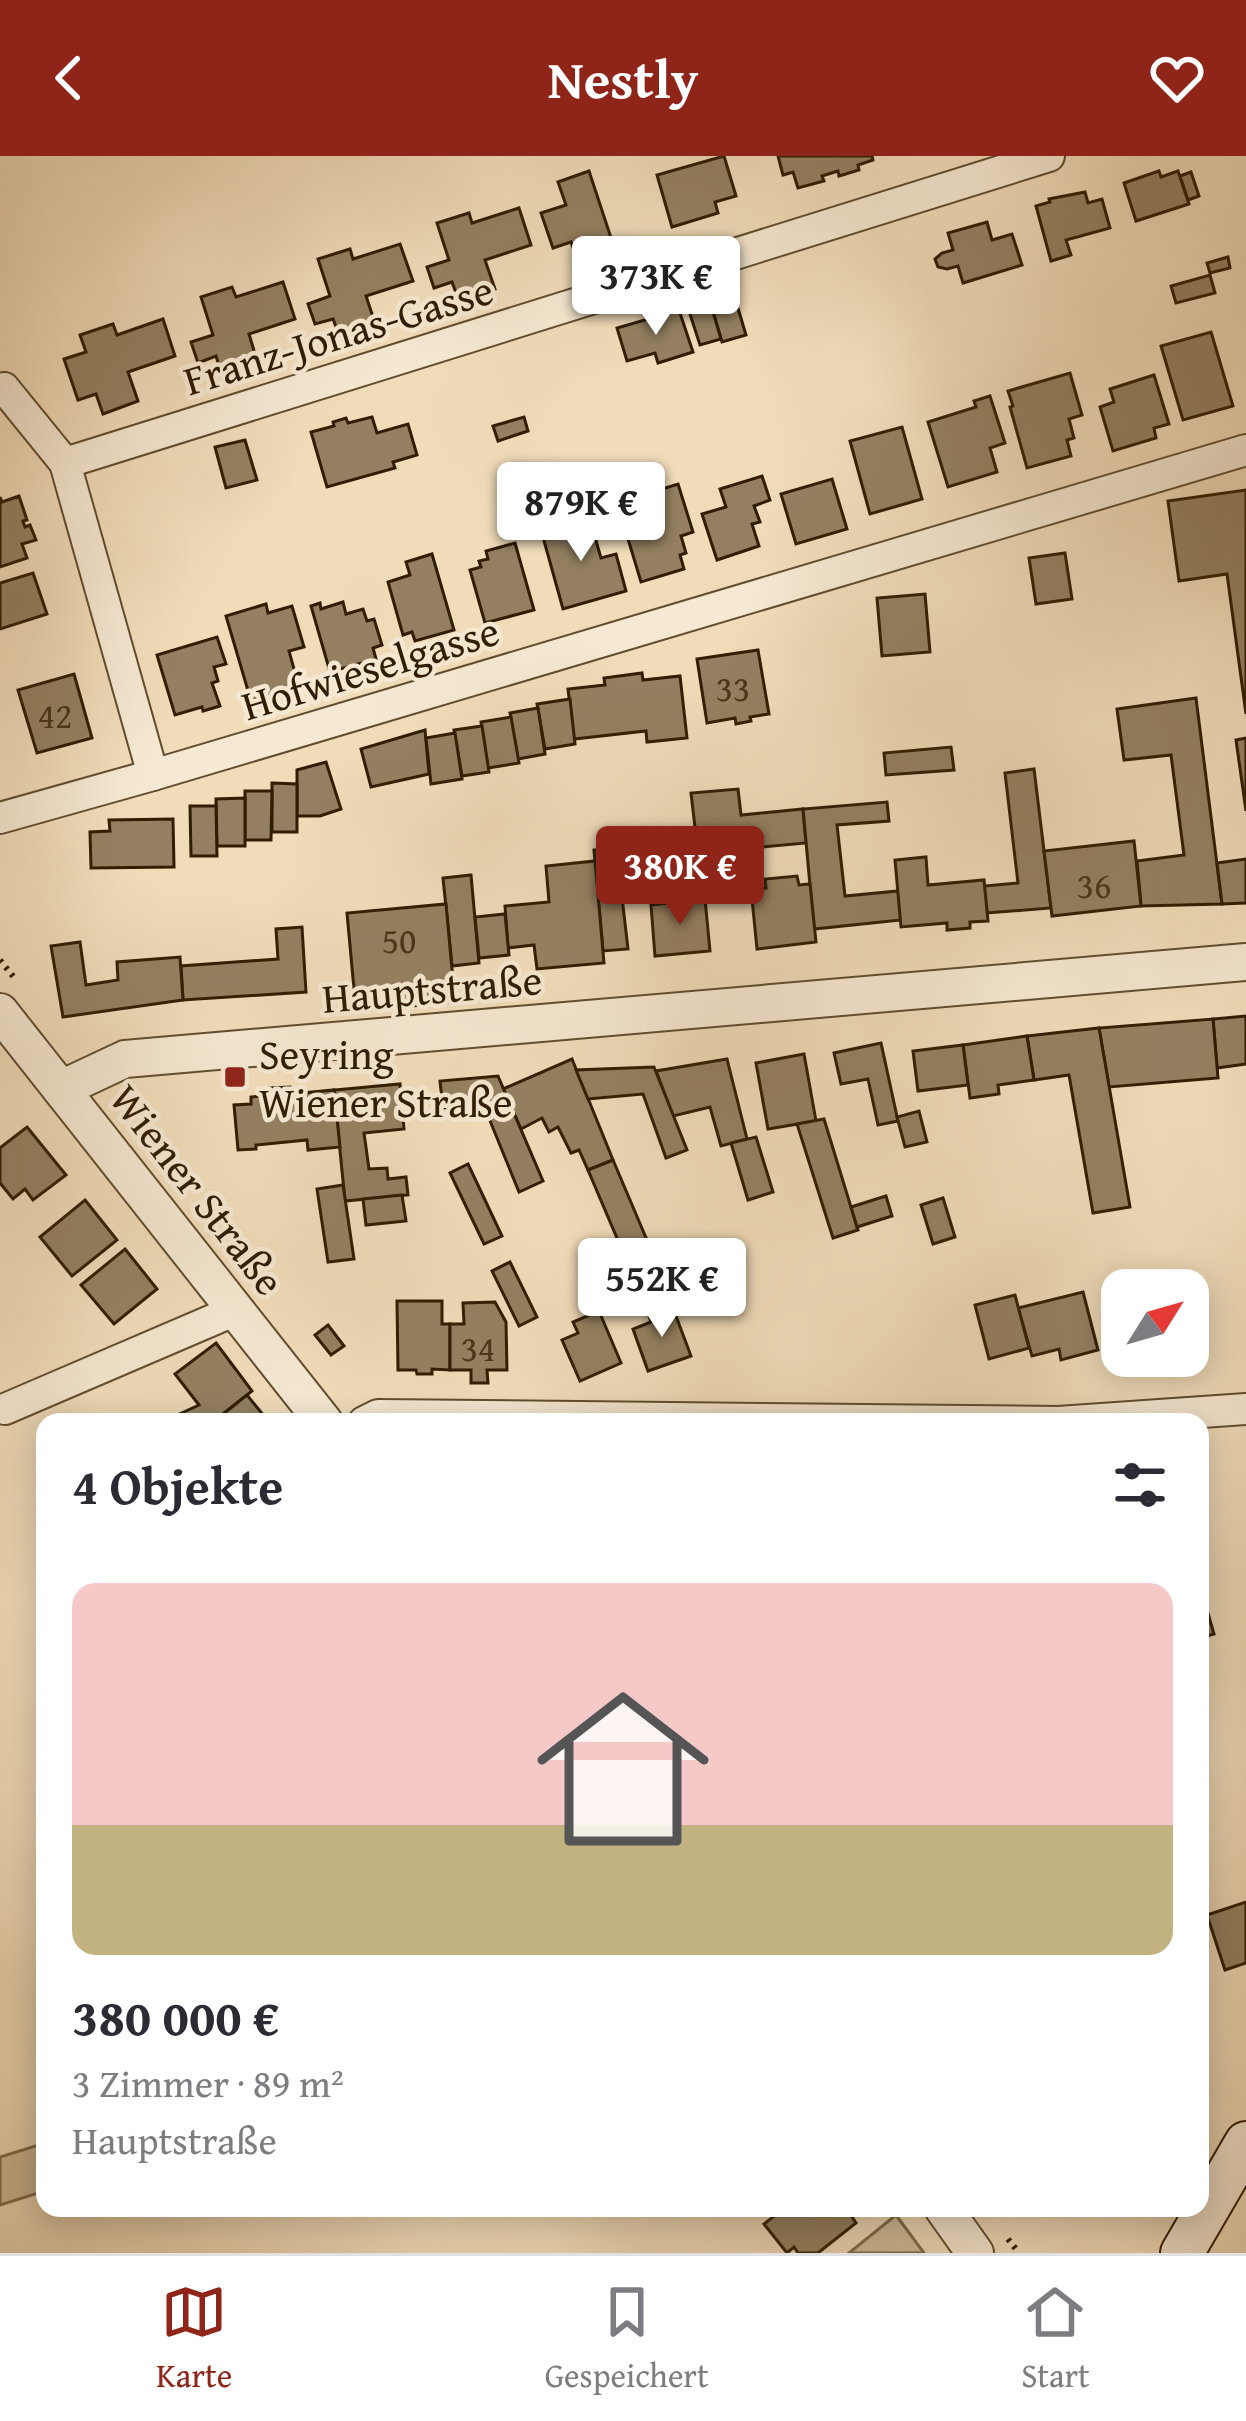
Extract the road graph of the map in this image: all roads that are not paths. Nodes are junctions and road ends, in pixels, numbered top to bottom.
1 (1049, 156) edge
2 (4, 388) dead end
3 (1246, 450) edge
4 (65, 463) junction
5 (153, 775) junction
6 (0, 818) edge
7 (1246, 962) edge
8 (0, 1012) edge
9 (61, 1089) junction
10 (236, 1310) junction
11 (5, 1409) dead end
12 (1246, 1409) edge
13 (317, 1413) edge
14 (1188, 1413) edge
15 (1246, 2143) edge
16 (1209, 2207) edge
17 (949, 2217) edge
18 (1203, 2217) edge
19 (975, 2253) edge
20 (1182, 2253) edge

1 - 4 street, Franz-Jonas-Gasse
2 - 4 street
3 - 5 street, Hofwieselgasse
4 - 5 street
5 - 6 street, Hofwieselgasse
7 - 9 street, Hauptstraße
8 - 9 street, Wiener Straße
9 - 10 street, Wiener Straße
10 - 11 street
10 - 13 street, Wiener Straße
12 - 14 street
15 - 16 main road
17 - 19 street
18 - 20 main road

